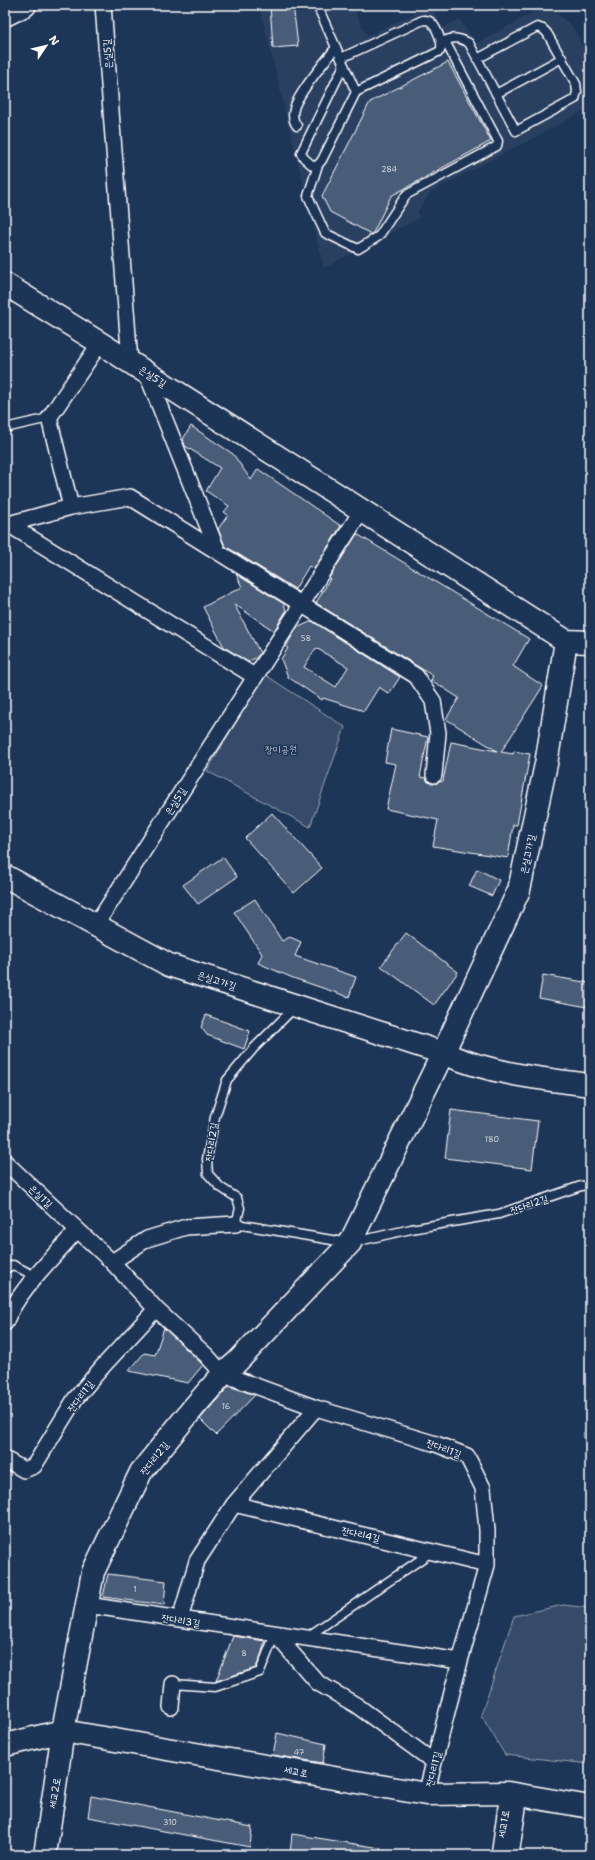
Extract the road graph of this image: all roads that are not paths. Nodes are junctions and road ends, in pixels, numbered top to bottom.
1 (25, 5) edge
2 (103, 5) edge
3 (317, 5) edge
4 (5, 15) edge
5 (443, 42) junction
6 (336, 47) junction
7 (562, 58) junction
8 (477, 59) junction
9 (342, 62) junction
10 (356, 92) junction
11 (496, 94) junction
12 (297, 126) dead end
13 (318, 164) junction
14 (5, 284) edge
15 (100, 343) junction
16 (138, 367) junction
17 (49, 418) junction
18 (5, 428) edge
19 (71, 507) junction
20 (362, 510) junction
21 (6, 525) edge
22 (218, 552) junction
23 (300, 605) junction
24 (566, 641) junction
25 (590, 642) edge
26 (254, 676) junction
27 (434, 775) dead end
28 (5, 876) edge
29 (96, 925) junction
30 (296, 1006) junction
31 (443, 1053) junction
32 (590, 1085) edge
33 (5, 1162) edge
34 (590, 1185) edge
35 (236, 1224) junction
36 (77, 1230) junction
37 (350, 1243) junction
38 (112, 1262) junction
39 (5, 1269) edge
40 (37, 1277) junction
41 (156, 1309) junction
42 (5, 1322) edge
43 (223, 1374) junction
44 (316, 1408) junction
45 (5, 1459) edge
46 (234, 1504) junction
47 (433, 1551) junction
48 (487, 1565) junction
49 (87, 1605) junction
50 (180, 1619) junction
51 (275, 1634) junction
52 (305, 1638) junction
53 (460, 1661) junction
54 (174, 1684) joint
55 (171, 1707) dead end
56 (64, 1731) junction
57 (5, 1745) edge
58 (434, 1762) junction
59 (426, 1794) junction
60 (513, 1802) junction
61 (590, 1807) edge
62 (590, 1820) edge
63 (45, 1855) edge
64 (499, 1855) edge
65 (511, 1855) edge

1 - 4 street
2 - 16 street, 은실5길
3 - 6 lane
5 - 8 lane
5 - 9 lane
5 - 10 lane
5 - 13 lane
6 - 9 lane
6 - 12 lane
7 - 8 lane
7 - 11 lane
7 - 11 lane
8 - 11 lane
9 - 10 lane
9 - 13 lane
10 - 13 lane
14 - 15 street
15 - 16 street
15 - 17 street
16 - 20 street, 은실5길
16 - 22 street
17 - 18 lane
17 - 19 street
19 - 21 street
19 - 22 street
20 - 23 street, 은실5길
20 - 24 street
21 - 26 street
22 - 23 street
23 - 26 street, 은실5길
23 - 27 street
24 - 25 street
24 - 31 street, 은실고가길
26 - 29 street, 은실5길
28 - 29 street, 은실고가길
29 - 30 street, 은실고가길
30 - 31 street, 은실고가길
30 - 35 lane, 잔다리2길
31 - 32 street, 은실고가길
31 - 37 street, 잔다리2길
33 - 36 street, 은실1길
34 - 37 lane, 잔다리2길
35 - 37 lane, 잔다리2길
35 - 38 street
36 - 38 street, 은실1길
36 - 40 street
37 - 43 street, 잔다리2길
38 - 41 street, 잔다리1길
39 - 40 lane
40 - 42 street
41 - 43 street, 잔다리1길
41 - 45 street, 잔다리1길
43 - 44 street, 잔다리1길
43 - 49 street, 잔다리2길
44 - 46 street
44 - 48 street, 잔다리1길
46 - 47 street, 잔다리4길
46 - 50 street
47 - 48 street, 잔다리4길
47 - 52 lane
48 - 53 street, 잔다리1길
49 - 50 street, 잔다리3길
49 - 56 street, 잔다리2길
50 - 51 street, 잔다리3길
51 - 52 street, 잔다리3길
51 - 54 lane
51 - 58 street
52 - 53 street, 잔다리3길
53 - 58 street, 잔다리1길
54 - 55 street
56 - 57 street, 세교로
56 - 59 street, 세교로
56 - 63 street, 세교2로
58 - 59 street, 잔다리1길
59 - 60 street, 세교로
60 - 61 street, 세교로
60 - 62 street
60 - 64 street, 세교1로
60 - 65 street, 세교1로

